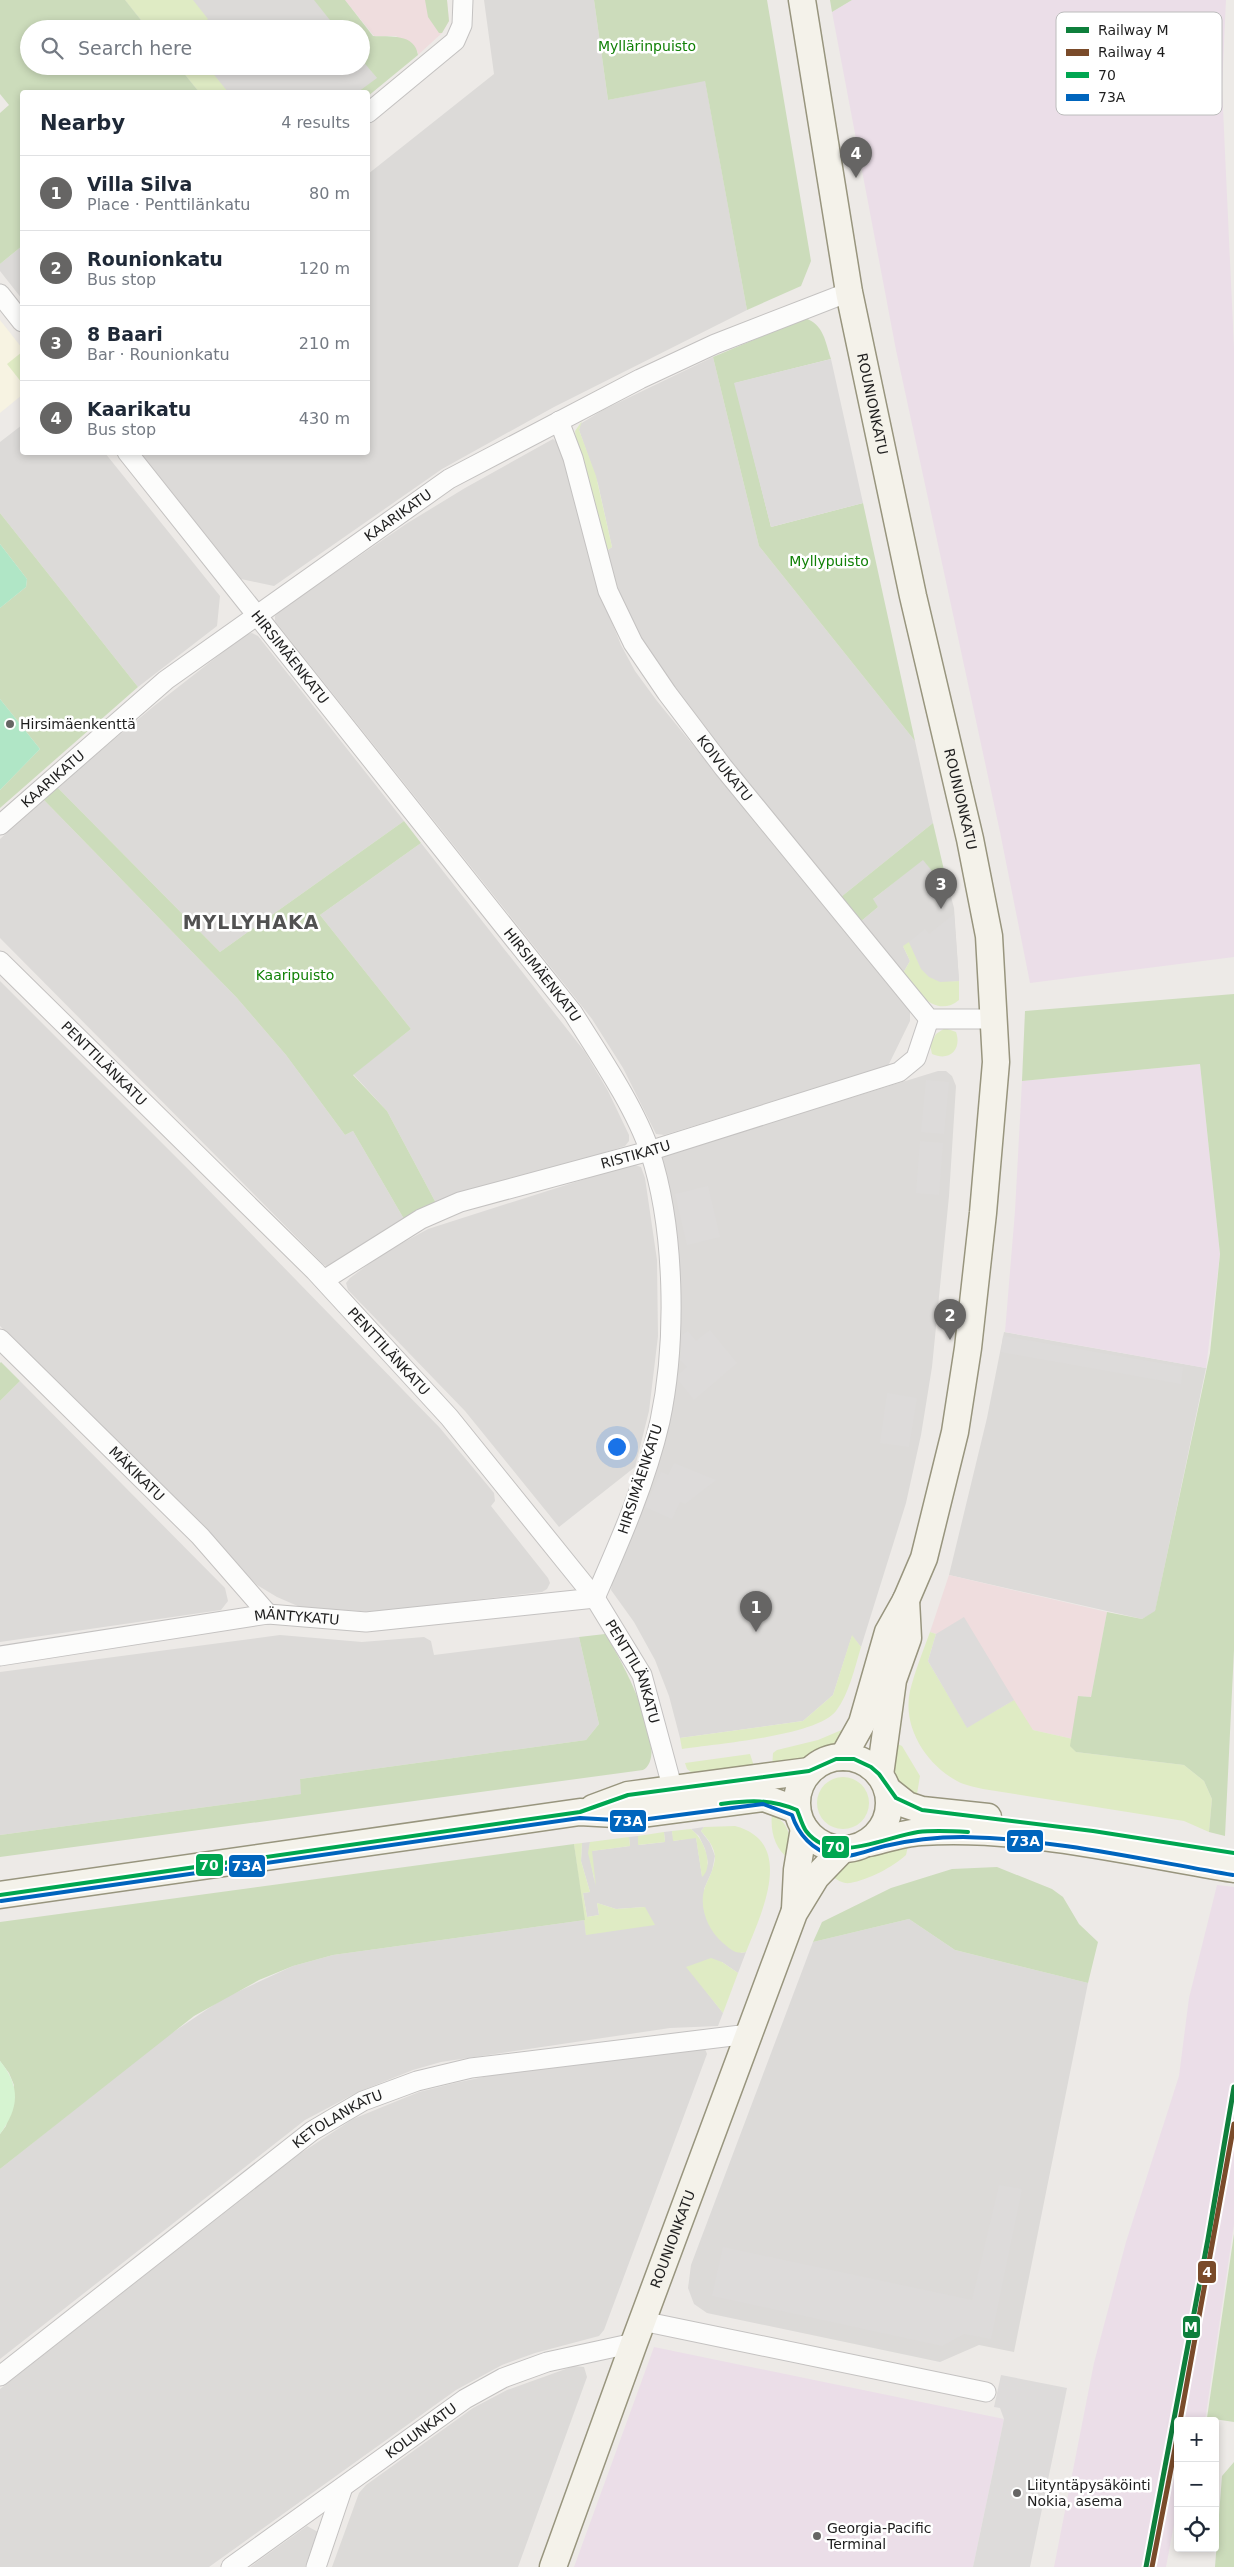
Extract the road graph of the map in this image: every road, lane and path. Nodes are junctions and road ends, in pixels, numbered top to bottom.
1 (463, 0) edge
2 (802, 0) edge
3 (370, 111) edge
4 (850, 292) junction
5 (0, 294) edge
6 (20, 319) edge
7 (559, 421) junction
8 (129, 455) edge
9 (257, 614) junction
10 (0, 825) edge
11 (0, 961) edge
12 (994, 1018) junction
13 (929, 1019) junction
14 (649, 1151) junction
15 (324, 1280) junction
16 (0, 1339) edge
17 (595, 1598) junction
18 (906, 1600) junction
19 (268, 1614) junction
20 (0, 1656) edge
21 (844, 1757) junction
22 (810, 1771) junction
23 (884, 1782) junction
24 (676, 1799) junction
25 (800, 1819) junction
26 (869, 1843) junction
27 (842, 1850) junction
28 (1234, 1853) edge
29 (1234, 1869) edge
30 (0, 1895) edge
31 (794, 1913) junction
32 (749, 2034) junction
33 (638, 2332) junction
34 (0, 2376) edge
35 (986, 2392) dead end
36 (343, 2487) junction
37 (231, 2567) edge
38 (316, 2567) edge
39 (553, 2567) edge

1 - 3 street
2 - 4 main road, ROUNIONKATU
4 - 7 street, KAARIKATU
4 - 12 main road, ROUNIONKATU
5 - 6 street
7 - 9 street, KAARIKATU
7 - 13 street, KOIVUKATU
8 - 9 street, HIRSIMÄENKATU
9 - 10 street, KAARIKATU
9 - 14 street, HIRSIMÄENKATU
11 - 15 street, PENTTILÄNKATU
12 - 13 street
12 - 18 main road, ROUNIONKATU
13 - 14 street, RISTIKATU
14 - 15 street, RISTIKATU
14 - 17 street, HIRSIMÄENKATU
15 - 17 street, PENTTILÄNKATU
16 - 19 street, MÄKIKATU
17 - 19 street, MÄNTYKATU
17 - 24 street, PENTTILÄNKATU
18 - 21 main road, ROUNIONKATU
18 - 23 main road, ROUNIONKATU
19 - 20 street, MÄNTYKATU
21 - 22 main road
21 - 23 main road
22 - 24 main road
22 - 25 main road
23 - 26 main road
23 - 28 main road
24 - 25 main road
24 - 30 main road
25 - 27 main road
25 - 31 main road, ROUNIONKATU
26 - 27 main road
26 - 29 main road
27 - 31 main road, ROUNIONKATU
31 - 32 main road, ROUNIONKATU
32 - 33 main road, ROUNIONKATU
32 - 34 street, KETOLANKATU
33 - 35 street
33 - 36 street, KOLUNKATU
33 - 39 main road, ROUNIONKATU
36 - 37 street, KOLUNKATU
36 - 38 street

